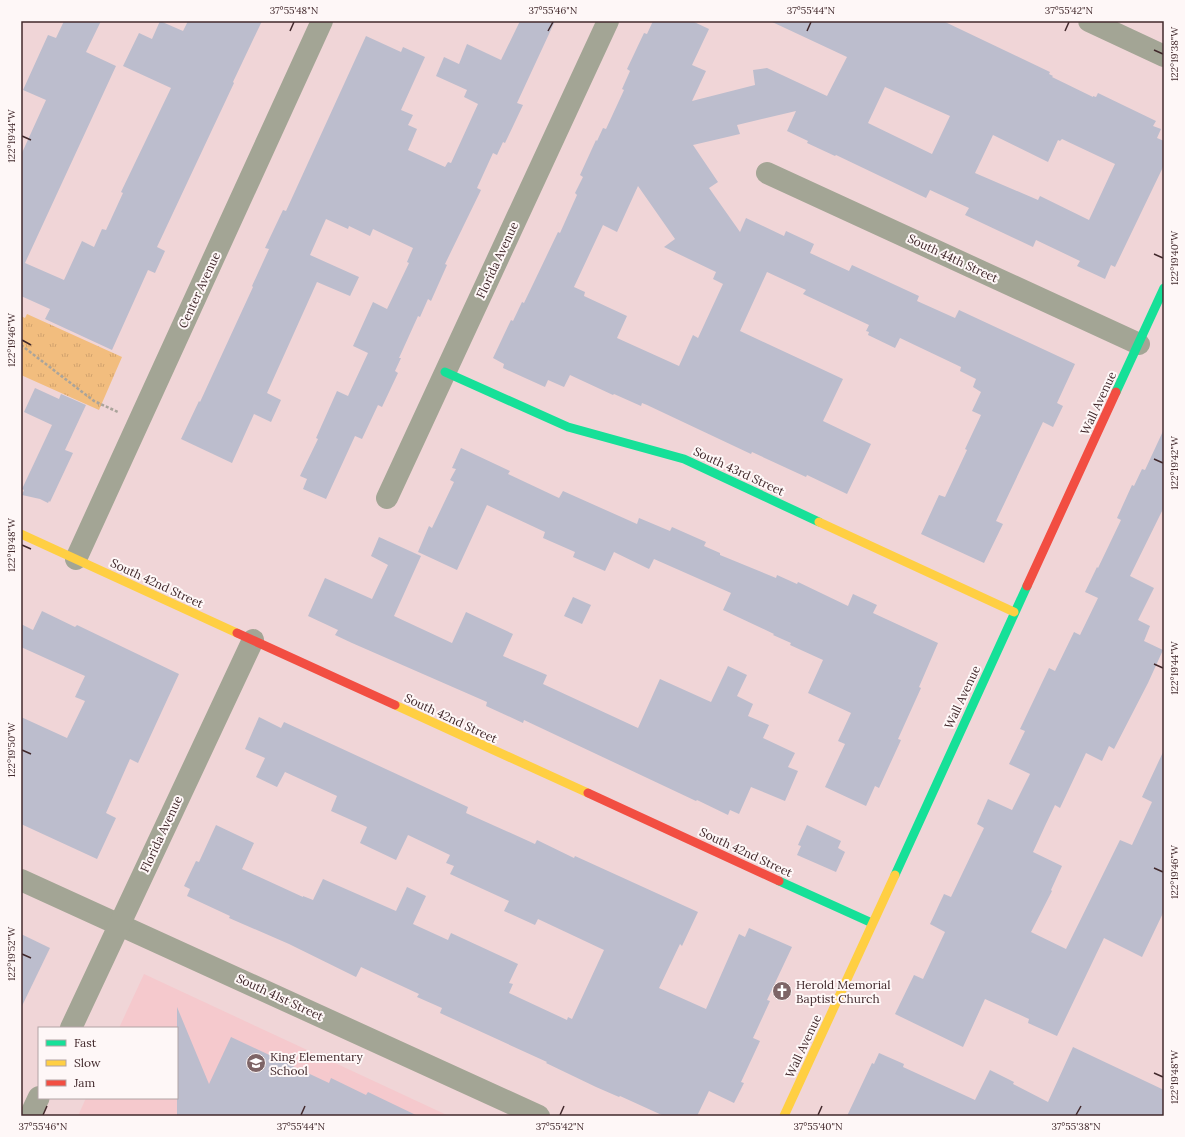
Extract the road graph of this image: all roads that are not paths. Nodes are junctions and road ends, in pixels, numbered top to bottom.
1 (322, 21) edge
2 (608, 21) edge
3 (1089, 21) edge
4 (1164, 56) edge
5 (767, 173) dead end
6 (1164, 288) edge
7 (1139, 344) junction
8 (445, 372) junction
9 (387, 498) dead end
10 (21, 534) edge
11 (76, 559) junction
12 (1014, 612) junction
13 (253, 640) junction
14 (21, 880) edge
15 (872, 923) junction
16 (119, 924) junction
17 (71, 1027) edge
18 (38, 1099) edge
19 (30, 1116) edge
20 (539, 1116) edge
21 (784, 1116) edge

1 - 11 street, Center Avenue
2 - 8 street, Florida Avenue
3 - 4 street
5 - 7 street, South 44th Street
6 - 7 street, Wall Avenue
7 - 12 street, Wall Avenue
8 - 9 street, Florida Avenue
8 - 12 street, South 43rd Street
10 - 11 street, South 42nd Street
11 - 13 street, South 42nd Street
12 - 15 street, Wall Avenue
13 - 15 street, South 42nd Street
13 - 16 street, Florida Avenue
14 - 16 street, South 41st Street
15 - 21 street, Wall Avenue
16 - 17 street, Florida Avenue
16 - 20 street, South 41st Street
18 - 19 street

